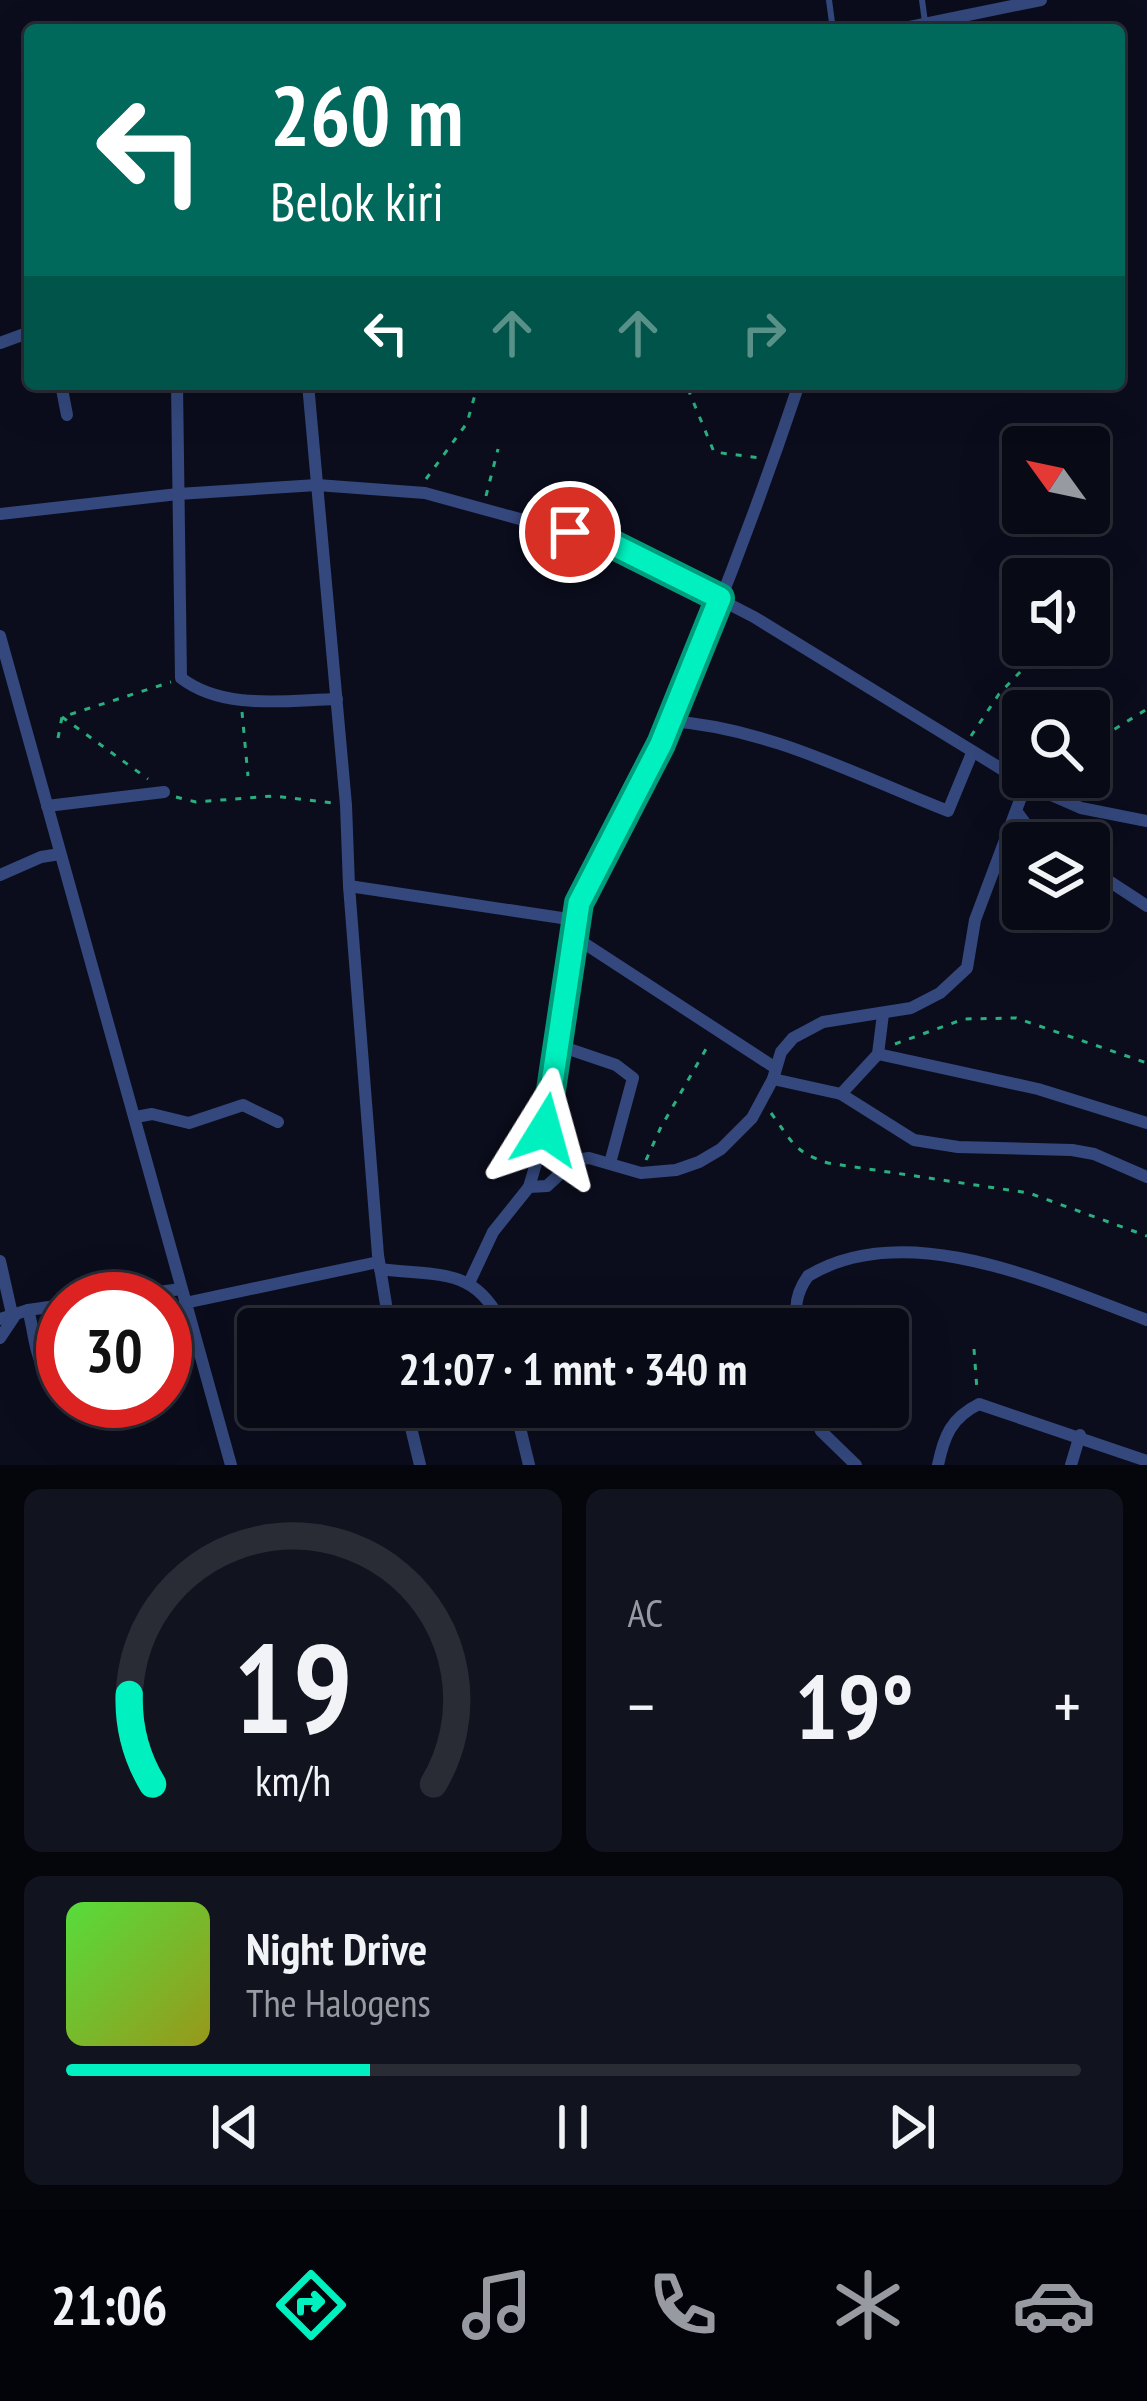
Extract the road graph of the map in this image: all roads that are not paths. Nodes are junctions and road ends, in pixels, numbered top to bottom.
1 (922, 0) edge
2 (1041, 0) edge
3 (925, 22) junction
4 (918, 24) edge
5 (62, 390) edge
6 (177, 390) edge
7 (308, 390) edge
8 (797, 390) edge
9 (68, 415) dead end
10 (316, 485) junction
11 (178, 494) junction
12 (0, 514) edge
13 (720, 598) junction
14 (0, 636) edge
15 (16, 696) junction
16 (338, 699) junction
17 (0, 700) edge
18 (670, 722) junction
19 (968, 750) junction
20 (1002, 770) edge
21 (164, 792) road end
22 (1022, 798) edge
23 (1058, 798) edge
24 (47, 806) junction
25 (1017, 812) junction
26 (1147, 820) edge
27 (1024, 822) edge
28 (60, 854) junction
29 (0, 875) edge
30 (1110, 882) edge
31 (349, 886) junction
32 (1147, 907) edge
33 (575, 920) junction
34 (572, 936) junction
35 (883, 1015) junction
36 (556, 1045) junction
37 (880, 1054) junction
38 (774, 1073) junction
39 (841, 1094) junction
40 (136, 1117) junction
41 (278, 1122) dead end
42 (1147, 1124) edge
43 (610, 1163) junction
44 (1147, 1177) edge
45 (529, 1187) junction
46 (0, 1261) edge
47 (379, 1266) junction
48 (177, 1272) edge
49 (470, 1281) junction
50 (192, 1295) edge
51 (386, 1308) edge
52 (494, 1308) edge
53 (796, 1308) edge
54 (14, 1314) edge
55 (1147, 1319) edge
56 (192, 1331) edge
57 (0, 1338) edge
58 (36, 1358) edge
59 (411, 1428) edge
60 (520, 1428) edge
61 (820, 1428) edge
62 (1080, 1435) junction
63 (1147, 1461) edge
64 (226, 1463) edge
65 (420, 1465) edge
66 (529, 1465) edge
67 (856, 1465) edge
68 (938, 1465) edge
69 (1072, 1465) edge

1 - 3 lane
2 - 3 street
3 - 4 street
5 - 9 street
6 - 11 street
7 - 10 street
8 - 13 street
10 - 11 street
10 - 13 street
10 - 16 street
11 - 12 street
11 - 16 street
13 - 18 street
13 - 19 street
14 - 15 street
15 - 17 street
15 - 24 street
16 - 31 street
18 - 19 street
18 - 33 street
19 - 20 street
21 - 24 street
22 - 25 street
23 - 26 street
24 - 28 street
25 - 27 street
25 - 35 street
28 - 29 street
28 - 40 street
30 - 32 street
31 - 33 street
31 - 47 street
33 - 34 street
34 - 36 street
34 - 38 street
35 - 37 street
35 - 38 street
36 - 43 street
36 - 45 street
37 - 39 street
37 - 42 street
38 - 39 street
38 - 43 street
39 - 44 street
40 - 41 street
40 - 48 street
43 - 45 street
45 - 49 street
46 - 54 street
47 - 49 street
47 - 50 street
47 - 51 street
49 - 52 street
53 - 55 street
54 - 57 street
54 - 58 street
56 - 64 street
59 - 65 street
60 - 66 street
61 - 67 street
62 - 63 street
62 - 68 street
62 - 69 street

